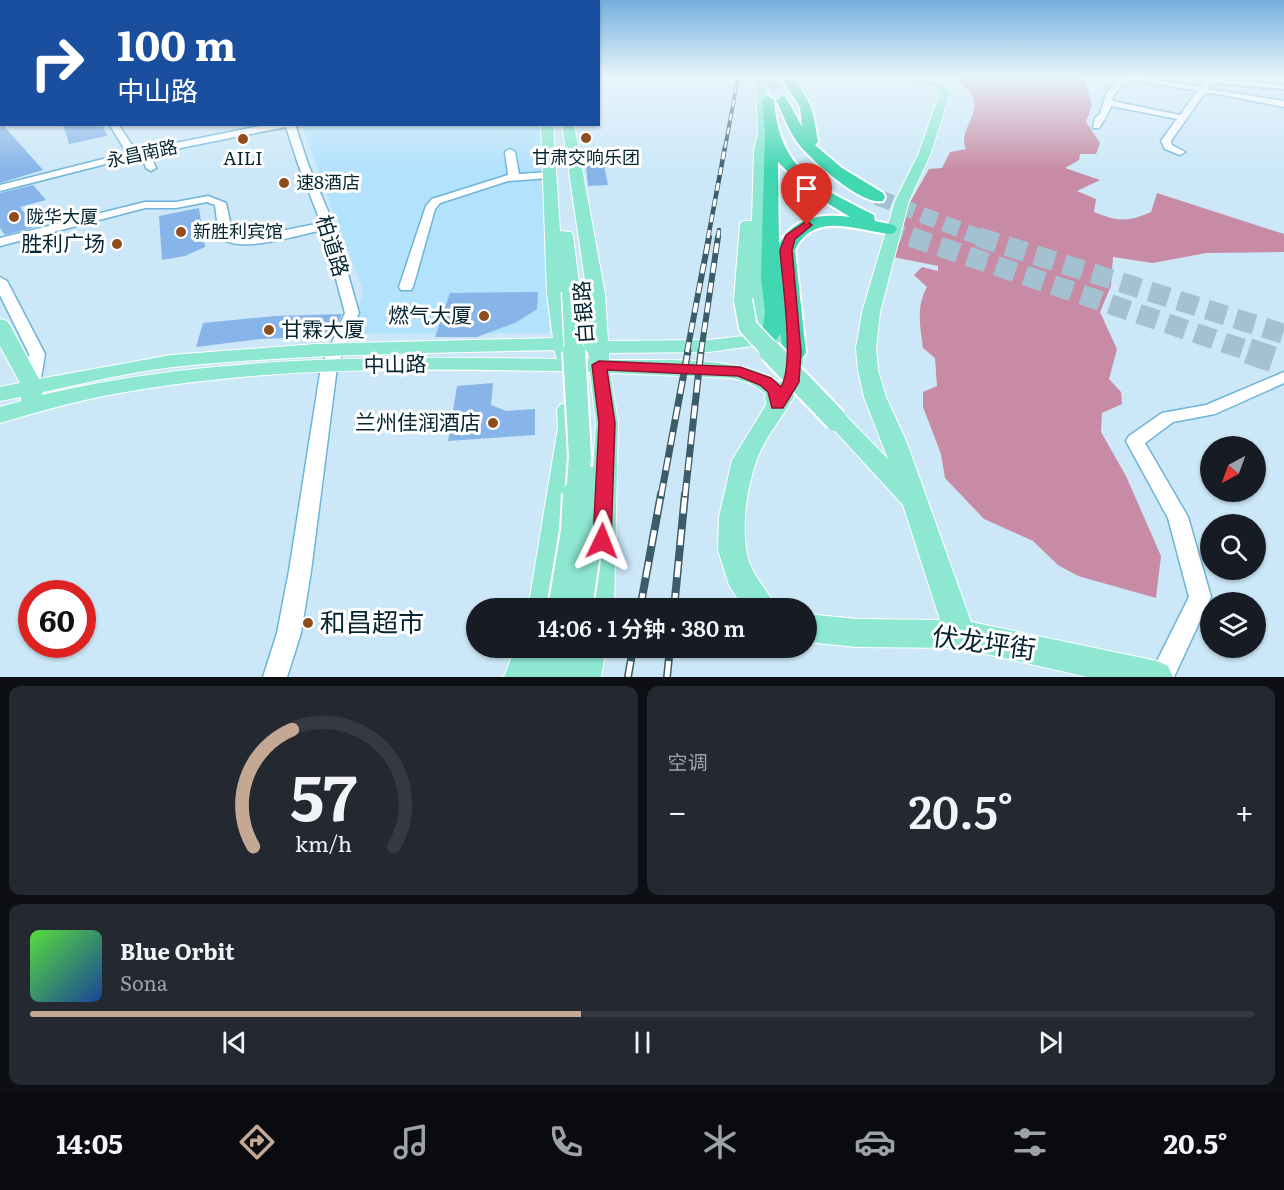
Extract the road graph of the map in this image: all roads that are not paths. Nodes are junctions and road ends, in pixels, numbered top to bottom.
1 (763, 109) tunnel mouth
2 (771, 109) tunnel mouth
3 (781, 109) tunnel mouth
4 (806, 109) tunnel mouth
5 (940, 109) edge
6 (1106, 109) edge
7 (1136, 109) edge
8 (1190, 109) edge
9 (1184, 118) junction
10 (114, 126) edge
11 (278, 126) edge
12 (289, 126) edge
13 (547, 126) edge
14 (553, 126) edge
15 (559, 126) edge
16 (568, 126) edge
17 (1096, 126) dead end
18 (771, 135) junction
19 (144, 152) junction
20 (510, 152) dead end
21 (760, 152) junction
22 (1180, 152) dead end
23 (814, 153) junction
24 (133, 154) junction
25 (151, 168) dead end
26 (549, 175) junction
27 (514, 177) junction
28 (0, 189) edge
29 (877, 197) tunnel mouth
30 (328, 225) junction
31 (0, 242) edge
32 (0, 281) edge
33 (405, 287) dead end
34 (0, 325) edge
35 (765, 340) junction
36 (794, 352) junction
37 (565, 354) junction
38 (599, 356) junction
39 (332, 359) junction
40 (1284, 376) edge
41 (0, 394) edge
42 (32, 396) junction
43 (777, 404) junction
44 (0, 415) edge
45 (917, 503) junction
46 (545, 598) edge
47 (564, 598) edge
48 (580, 598) edge
49 (599, 598) edge
50 (753, 598) edge
51 (817, 629) edge
52 (960, 634) junction
53 (527, 658) edge
54 (554, 658) edge
55 (571, 658) edge
56 (589, 658) edge
57 (275, 677) edge
58 (520, 677) edge
59 (550, 677) edge
60 (568, 677) edge
61 (585, 677) edge
62 (1159, 677) edge

1 - 21 main road
2 - 18 highway
3 - 23 highway
4 - 23 highway
5 - 45 main road
6 - 17 street
7 - 9 street
8 - 9 street
9 - 22 street
10 - 24 street
11 - 19 street, 永昌南路
12 - 30 street, 柏道路
13 - 26 main road
14 - 47 main road, 白银路, bridge
15 - 48 main road, 白银路, bridge
16 - 38 main road
18 - 35 highway
18 - 36 highway
19 - 24 street, 永昌南路
19 - 25 street
20 - 27 street
21 - 35 main road
21 - 45 main road, bridge
23 - 29 highway
24 - 28 street, 永昌南路
26 - 27 street
26 - 37 main road
27 - 33 street
30 - 31 street
30 - 39 street, 柏道路
32 - 42 street
34 - 42 main road
35 - 36 main road, 中山路
35 - 38 main road, 中山路
36 - 43 main road
37 - 38 main road, 中山路
37 - 39 main road, 中山路
37 - 46 main road
38 - 43 main road, 中山路
38 - 49 main road
39 - 42 main road, 中山路
39 - 57 street, 柏道路
40 - 62 street
41 - 42 main road, 中山路
42 - 44 main road, 中山路
43 - 50 main road
45 - 52 main road
51 - 52 main road, 伏龙坪街
52 - 62 main road, 伏龙坪街
53 - 58 main road
54 - 59 main road
55 - 60 main road
56 - 61 main road

